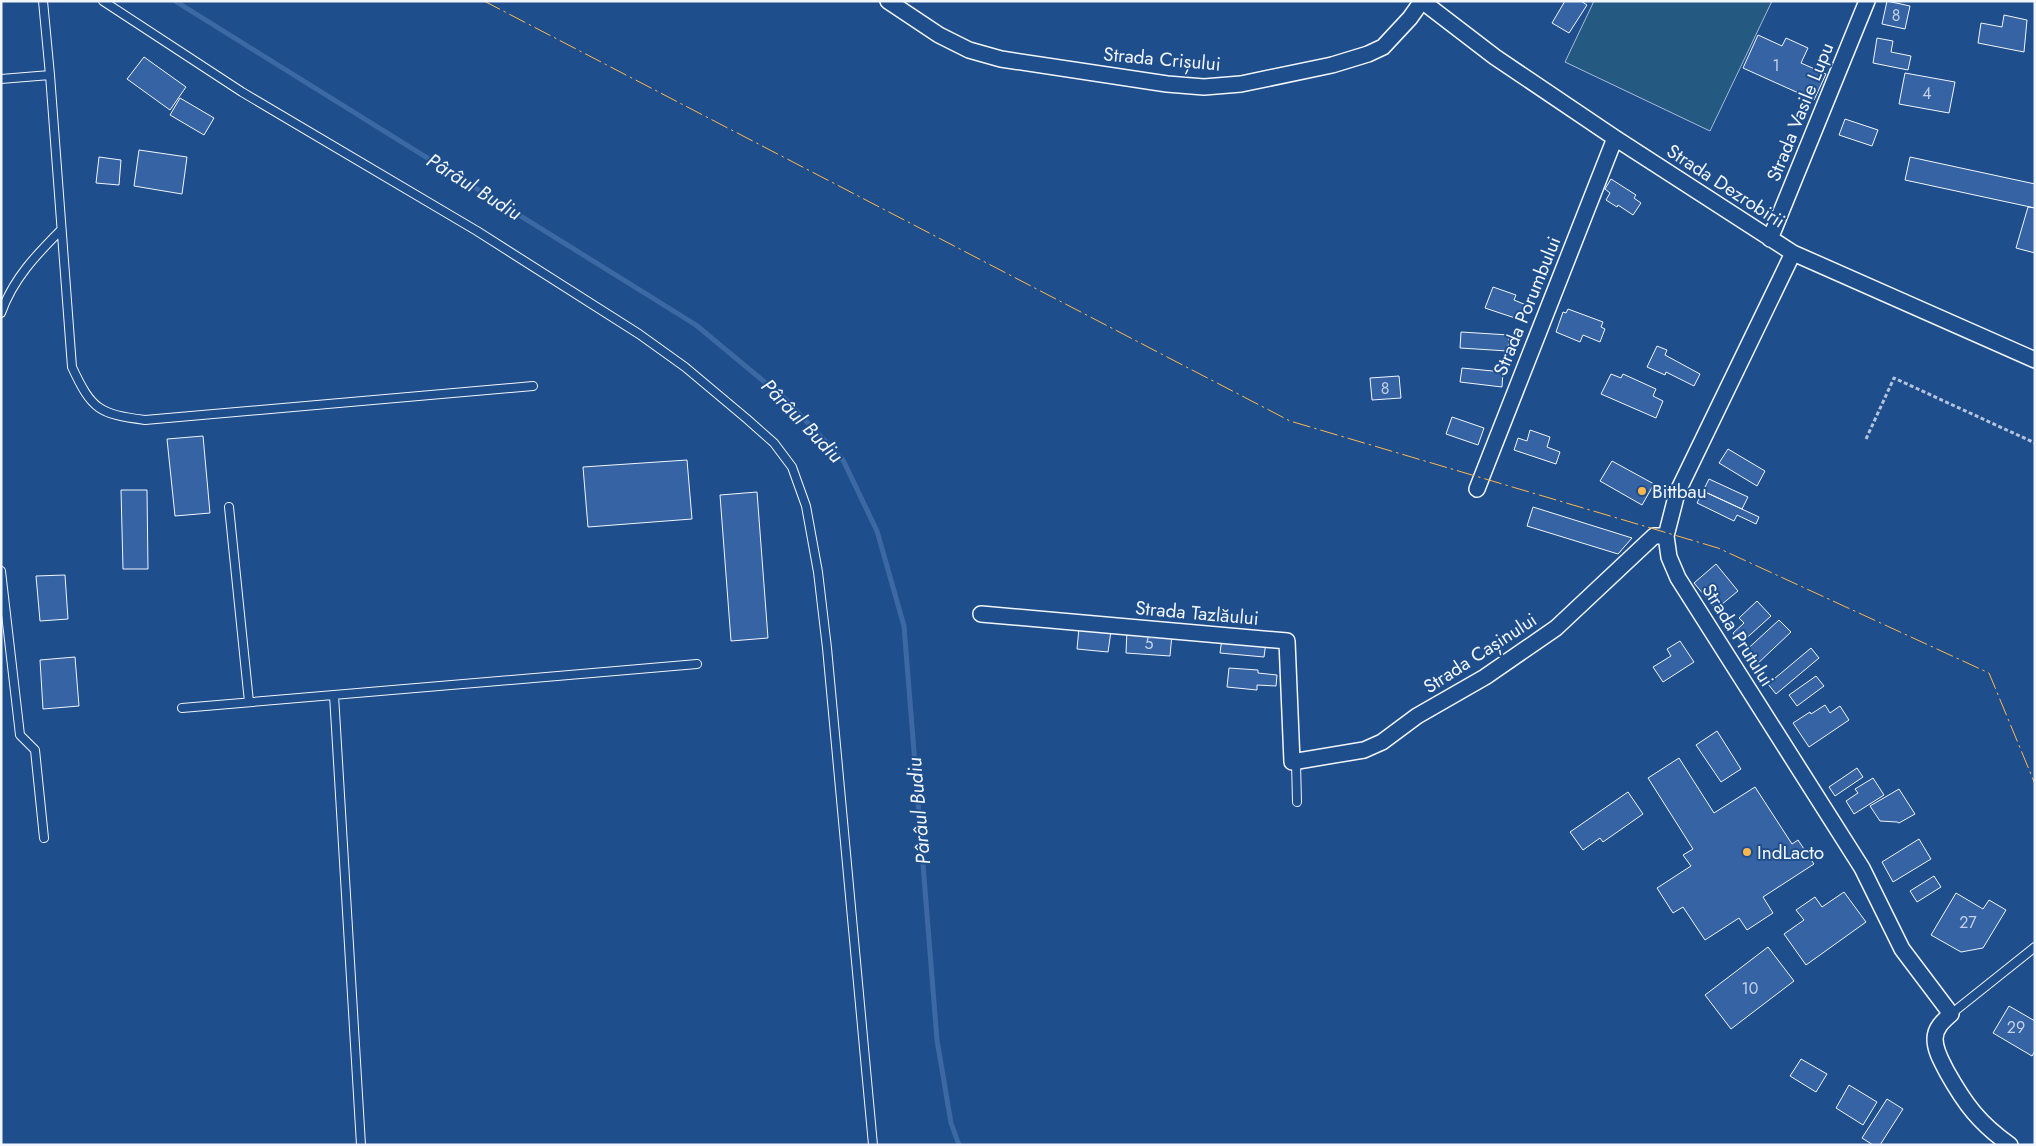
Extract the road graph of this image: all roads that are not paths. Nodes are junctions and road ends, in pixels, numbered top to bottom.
1 (43, 1) edge
2 (103, 1) edge
3 (888, 1) edge
4 (1422, 1) edge
5 (1867, 1) edge
6 (50, 75) junction
7 (1, 79) edge
8 (1615, 138) junction
9 (61, 230) junction
10 (1770, 239) junction
11 (1793, 253) junction
12 (1, 313) edge
13 (2035, 360) edge
14 (533, 386) dead end
15 (1477, 489) dead end
16 (229, 507) dead end
17 (1666, 536) junction
18 (1, 571) edge
19 (981, 614) dead end
20 (697, 664) dead end
21 (334, 695) junction
22 (249, 702) junction
23 (182, 708) dead end
24 (1294, 762) junction
25 (1297, 802) dead end
26 (44, 838) dead end
27 (2035, 947) edge
28 (1951, 1014) junction
29 (361, 1145) edge
30 (873, 1145) edge
31 (2010, 1145) edge

1 - 6 lane
2 - 30 lane
3 - 4 street, Strada Crișului
4 - 8 street, Strada Dezrobirii
5 - 10 street, Strada Vasile Lupu
6 - 7 lane
6 - 9 lane
8 - 10 street, Strada Dezrobirii
8 - 15 street, Strada Porumbului
9 - 12 lane
9 - 14 lane
10 - 11 street, Strada Dezrobirii
11 - 13 street, Strada Dezrobirii
11 - 17 street, Strada Prutului
16 - 22 lane
17 - 24 street, Strada Cașinului
17 - 28 street, Strada Prutului
18 - 26 lane
19 - 24 street, Strada Tazlăului
20 - 21 lane
21 - 22 lane
21 - 29 lane
22 - 23 lane
24 - 25 lane
27 - 28 lane
28 - 31 street

